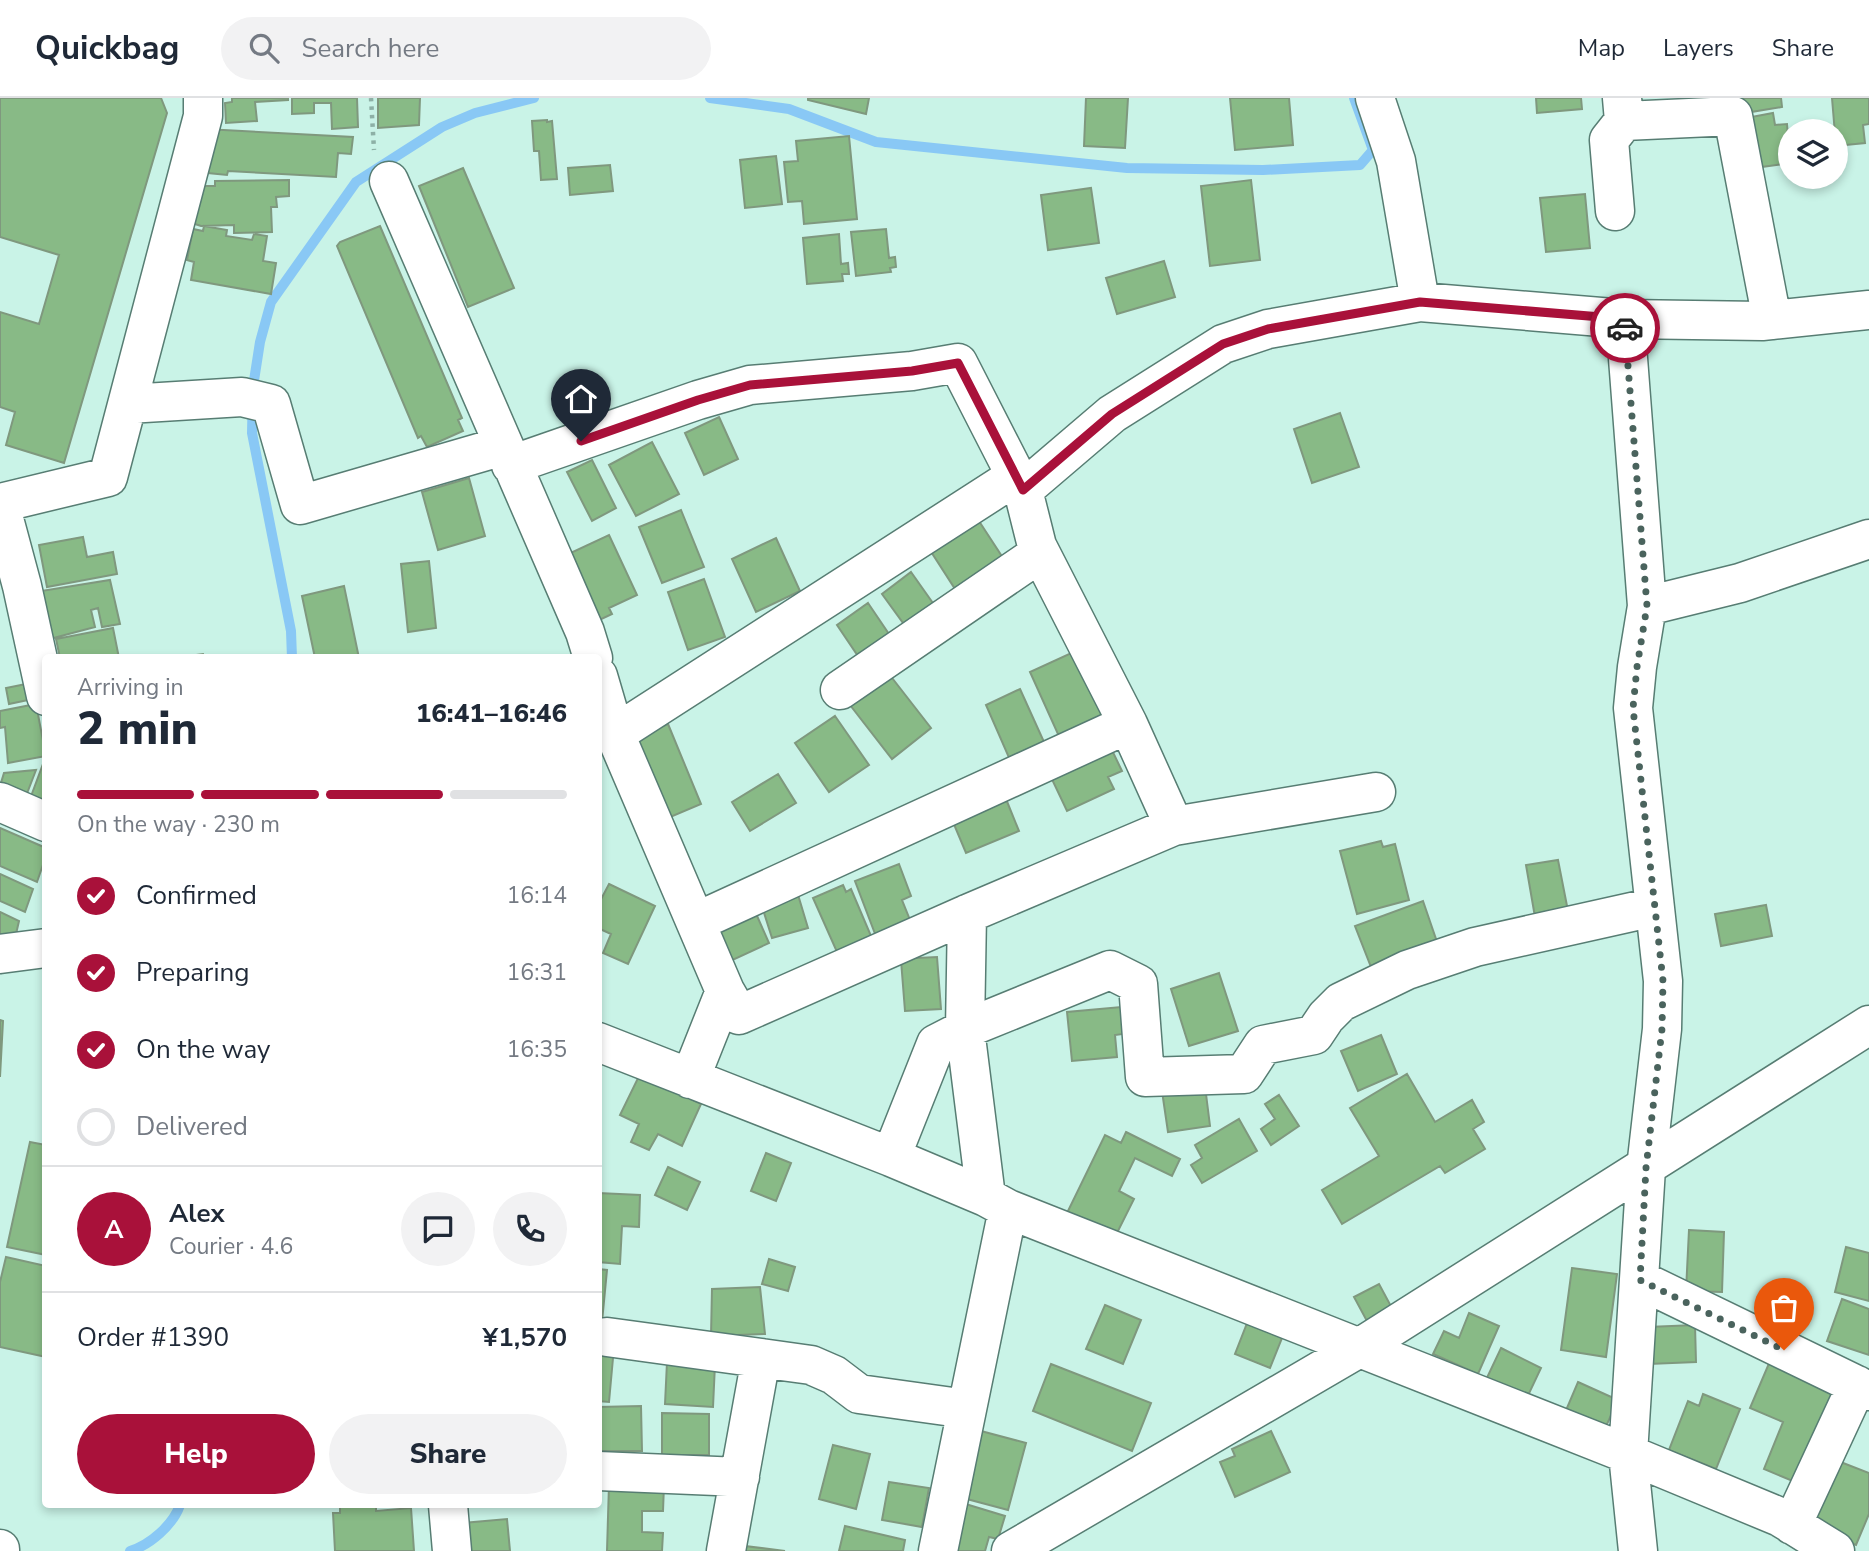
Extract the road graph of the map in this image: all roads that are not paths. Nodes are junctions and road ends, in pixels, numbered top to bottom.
1 (203, 98) edge
2 (1375, 98) edge
3 (1623, 109) edge
4 (382, 172) road end
5 (1615, 211) dead end
6 (1420, 302) junction
7 (1869, 310) edge
8 (1625, 319) junction
9 (1772, 320) junction
10 (128, 404) junction
11 (507, 456) junction
12 (1020, 483) junction
13 (0, 504) edge
14 (1869, 539) edge
15 (1040, 553) junction
16 (1647, 606) junction
17 (592, 654) edge
18 (42, 678) edge
19 (602, 690) edge
20 (840, 690) dead end
21 (1128, 724) junction
22 (615, 734) junction
23 (1376, 792) dead end
24 (0, 802) edge
25 (42, 820) edge
26 (1174, 826) junction
27 (1654, 907) junction
28 (967, 914) junction
29 (696, 922) junction
30 (42, 949) edge
31 (0, 954) edge
32 (725, 991) junction
33 (1869, 1025) edge
34 (965, 1028) junction
35 (602, 1044) edge
36 (690, 1079) junction
37 (891, 1157) junction
38 (1646, 1168) junction
39 (997, 1203) junction
40 (1640, 1280) junction
41 (607, 1337) dead end
42 (1359, 1348) junction
43 (761, 1358) junction
44 (1863, 1388) edge
45 (967, 1409) junction
46 (1628, 1454) junction
47 (602, 1471) edge
48 (740, 1477) junction
49 (448, 1508) edge
50 (1792, 1525) junction
51 (452, 1551) edge
52 (726, 1551) edge
53 (938, 1551) edge
54 (1011, 1551) edge
55 (1638, 1551) edge
56 (1835, 1551) edge

1 - 10 street
2 - 6 street
3 - 5 street
3 - 9 street
4 - 11 street
6 - 8 street
6 - 12 street
7 - 9 street
8 - 9 street
8 - 16 street
10 - 11 street
10 - 13 street
11 - 12 street
11 - 17 street
12 - 15 street
12 - 22 street
13 - 18 street
14 - 16 street
15 - 20 street
15 - 21 street
16 - 27 street
19 - 22 street
21 - 26 street
21 - 29 street
22 - 29 street
23 - 26 street
24 - 25 street
26 - 28 street
27 - 34 street
27 - 38 street
28 - 32 street
28 - 34 street
29 - 32 street
30 - 31 street
32 - 36 street
33 - 38 street
34 - 37 street
34 - 39 street
35 - 36 street
36 - 37 street
37 - 39 street
38 - 40 street
38 - 42 street
39 - 42 street
39 - 45 street
40 - 44 street
40 - 46 street
41 - 43 street
42 - 46 street
42 - 54 street
43 - 45 street
43 - 48 street
44 - 50 street
45 - 53 street
46 - 50 street
46 - 55 street
47 - 48 street
48 - 52 street
49 - 51 street
50 - 56 street

